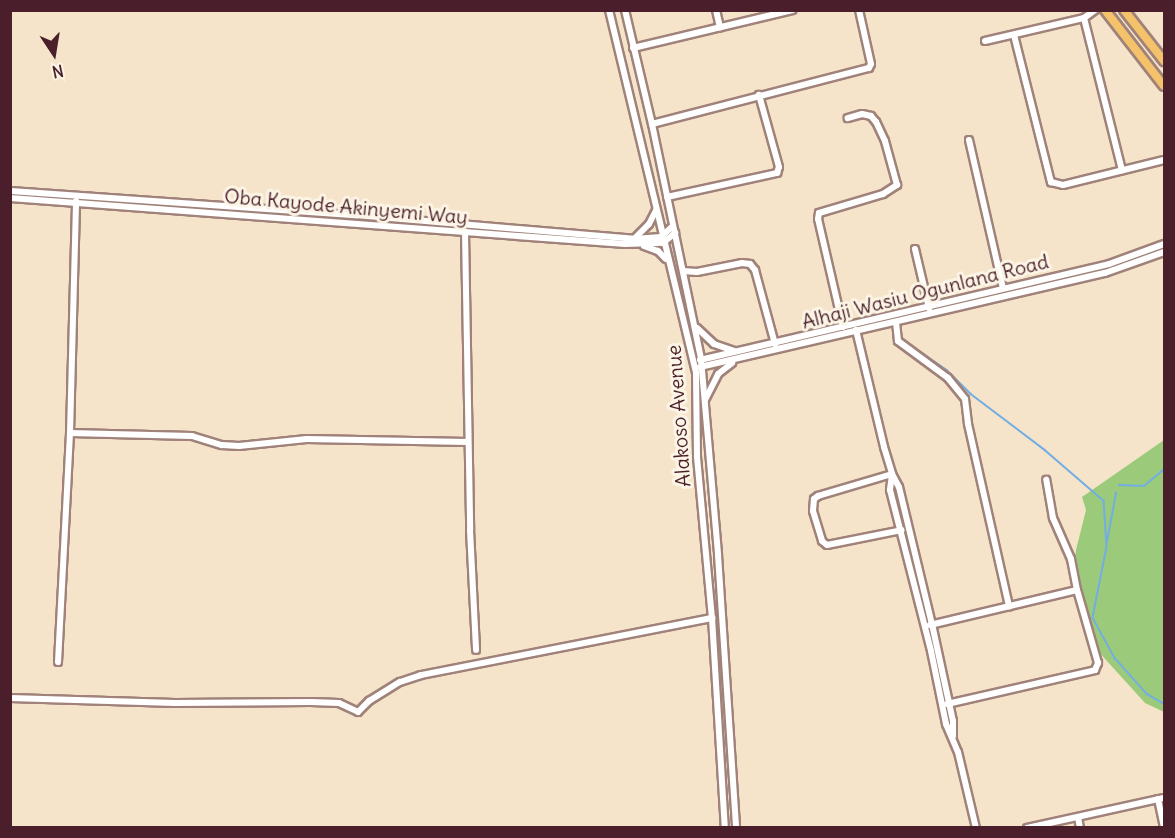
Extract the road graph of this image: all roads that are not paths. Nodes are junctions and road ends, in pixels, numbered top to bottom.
1 (609, 10) edge
2 (625, 10) edge
3 (716, 10) edge
4 (793, 10) edge
5 (859, 10) edge
6 (1095, 10) edge
7 (1105, 10) edge
8 (1124, 10) edge
9 (1084, 18) junction
10 (720, 28) junction
11 (1014, 35) junction
12 (985, 41) dead end
13 (633, 48) junction
14 (1164, 61) edge
15 (1164, 86) edge
16 (759, 95) junction
17 (848, 118) dead end
18 (652, 124) junction
19 (969, 140) dead end
20 (1164, 160) edge
21 (1122, 171) junction
22 (10, 191) edge
23 (667, 197) junction
24 (10, 198) edge
25 (76, 199) junction
26 (657, 210) junction
27 (674, 230) junction
28 (465, 232) junction
29 (662, 240) junction
30 (633, 241) junction
31 (1164, 244) edge
32 (915, 249) dead end
33 (1164, 252) edge
34 (683, 271) junction
35 (674, 277) junction
36 (1003, 288) junction
37 (928, 306) junction
38 (930, 314) junction
39 (896, 322) junction
40 (855, 324) junction
41 (843, 327) junction
42 (697, 328) junction
43 (856, 332) junction
44 (775, 344) junction
45 (741, 352) junction
46 (739, 360) junction
47 (702, 362) junction
48 (694, 365) junction
49 (696, 373) junction
50 (705, 400) junction
51 (69, 433) junction
52 (468, 442) junction
53 (892, 474) junction
54 (1046, 480) dead end
55 (909, 529) junction
56 (901, 531) junction
57 (1077, 590) junction
58 (1009, 606) junction
59 (712, 618) junction
60 (929, 625) junction
61 (476, 650) dead end
62 (58, 662) dead end
63 (10, 698) edge
64 (946, 705) junction
65 (1161, 799) edge
66 (1078, 817) junction
67 (1164, 827) edge
68 (725, 828) edge
69 (736, 828) edge
70 (976, 828) edge
71 (1027, 828) edge
72 (1080, 828) edge

1 - 26 street, Alakoso Avenue
2 - 13 street, Alakoso Avenue
3 - 10 street
4 - 10 street
5 - 16 street
6 - 9 street
7 - 15 main road
8 - 14 main road
9 - 11 street
9 - 21 street
10 - 13 street
11 - 12 street
11 - 21 street
13 - 18 street, Alakoso Avenue
16 - 18 street
16 - 23 street
17 - 41 street
18 - 23 street, Alakoso Avenue
19 - 36 street
20 - 21 street
22 - 25 street, Oba Kayode Akinyemi Way
23 - 27 street, Alakoso Avenue
24 - 25 street, Oba Kayode Akinyemi Way
25 - 28 street, Oba Kayode Akinyemi Way
25 - 30 street, Oba Kayode Akinyemi Way
25 - 51 street
26 - 29 street, Alakoso Avenue
26 - 30 street
27 - 29 street
27 - 34 street, Alakoso Avenue
28 - 30 street, Oba Kayode Akinyemi Way
28 - 52 street
29 - 30 street, Oba Kayode Akinyemi Way
29 - 35 street, Alakoso Avenue
30 - 35 street
31 - 36 street, Alhaji Wasiu Ogunlana Road
32 - 37 street
33 - 38 street, Alhaji Wasiu Ogunlana Road
34 - 42 street, Alakoso Avenue
34 - 44 street
35 - 48 street, Alakoso Avenue
36 - 37 street, Alhaji Wasiu Ogunlana Road
37 - 38 street
37 - 40 street, Alhaji Wasiu Ogunlana Road
38 - 39 street, Alhaji Wasiu Ogunlana Road
39 - 43 street, Alhaji Wasiu Ogunlana Road
39 - 58 street
40 - 41 street, Alhaji Wasiu Ogunlana Road
40 - 43 street
41 - 44 street, Alhaji Wasiu Ogunlana Road
42 - 45 street
42 - 47 street, Alakoso Avenue
43 - 46 street, Alhaji Wasiu Ogunlana Road
43 - 53 street
44 - 45 street, Alhaji Wasiu Ogunlana Road
45 - 47 street, Alhaji Wasiu Ogunlana Road
46 - 47 street, Alhaji Wasiu Ogunlana Road
46 - 50 street
47 - 48 street
47 - 49 street
47 - 50 street, Alakoso Avenue
48 - 49 street, Alakoso Avenue
49 - 59 street, Alakoso Avenue
50 - 69 street, Alakoso Avenue
51 - 52 street
51 - 62 street
52 - 61 street
53 - 55 street
53 - 56 street
53 - 56 street
54 - 57 street
55 - 56 street
55 - 60 street
56 - 60 street
57 - 58 street
57 - 64 street
58 - 60 street
59 - 63 street
59 - 68 street, Alakoso Avenue
60 - 64 street
64 - 70 street
65 - 66 street
65 - 67 street
66 - 71 street
66 - 72 street

